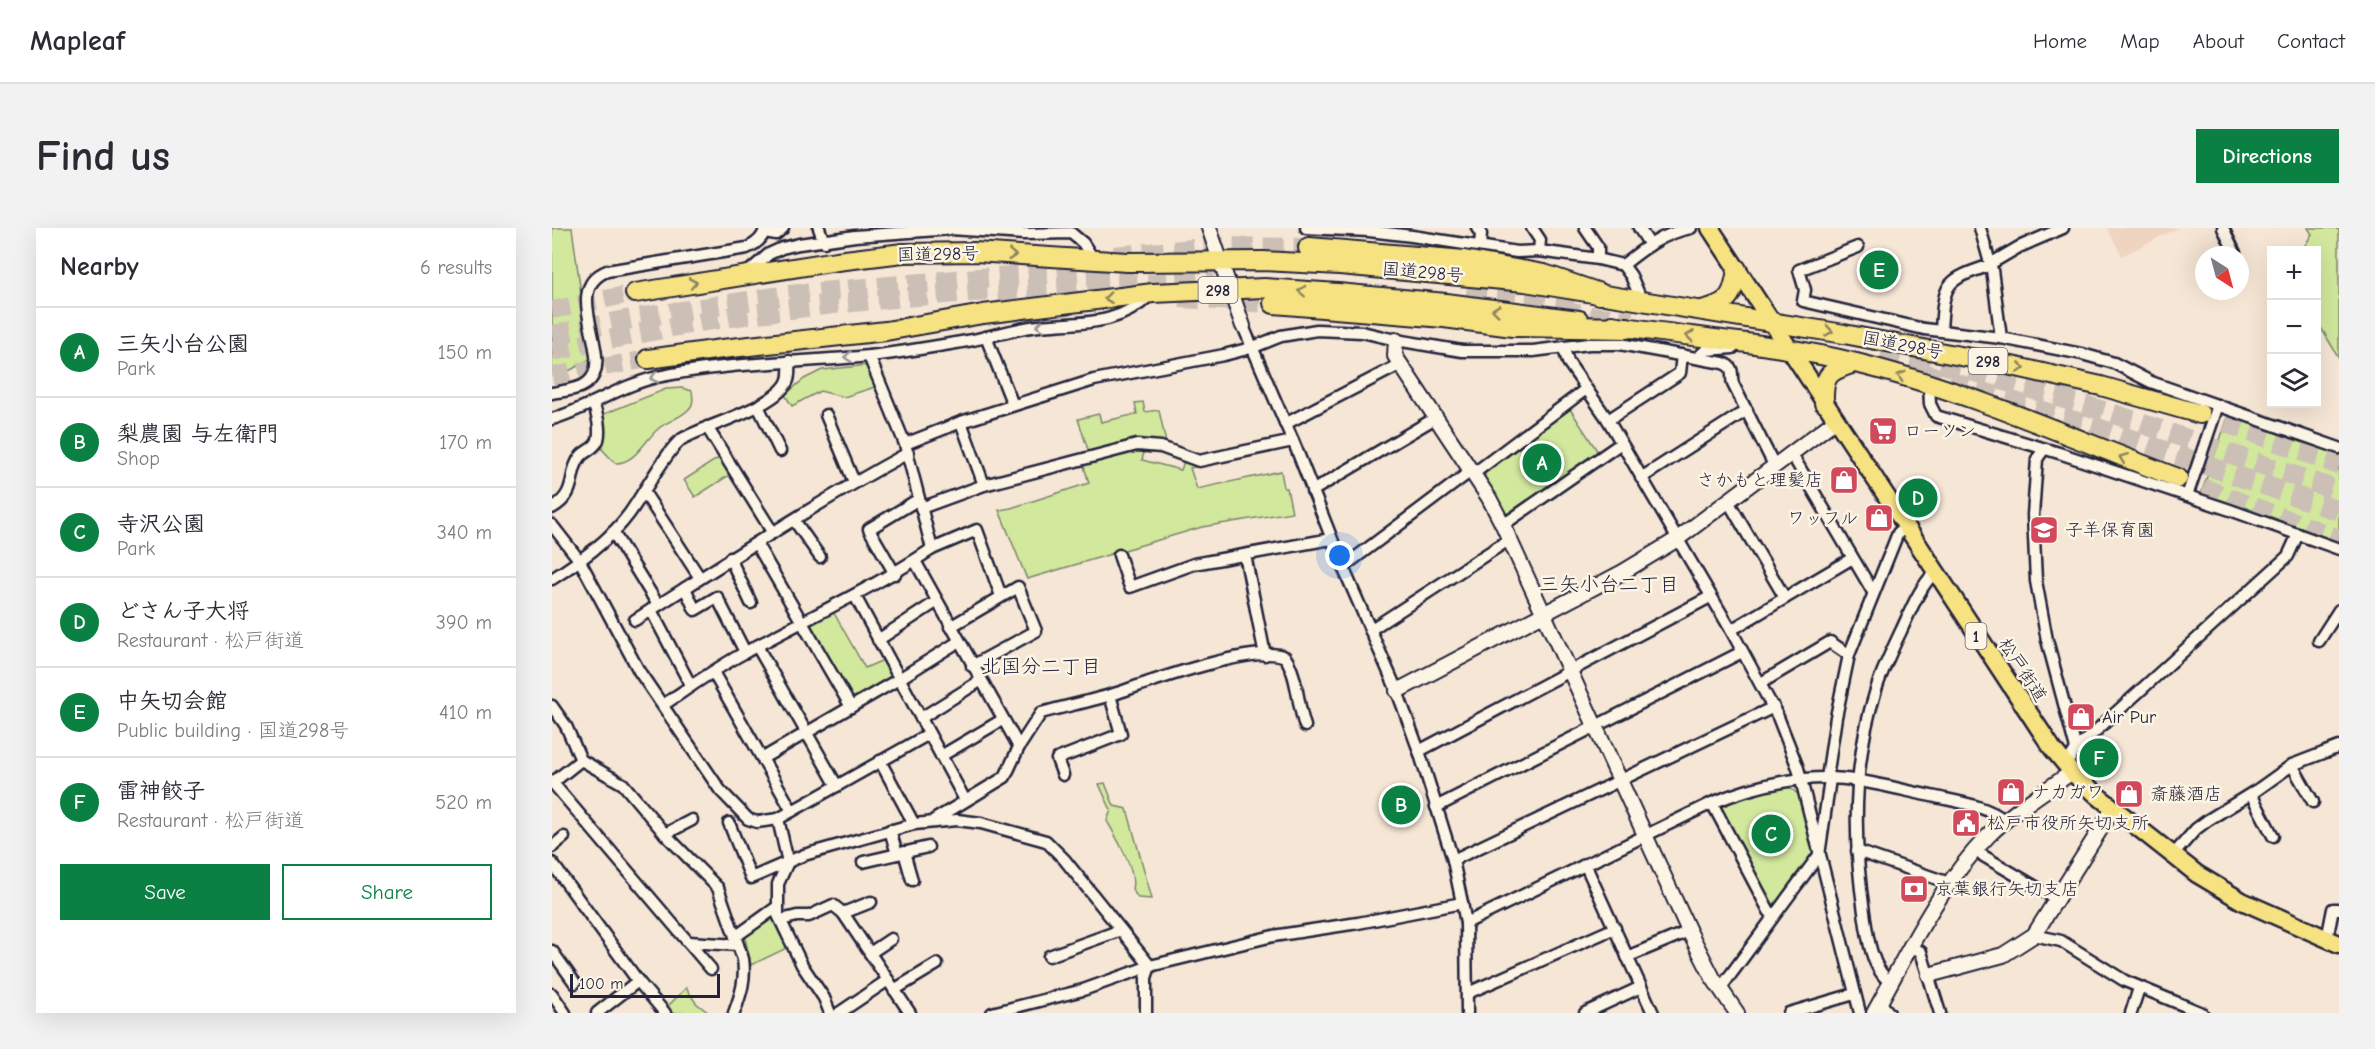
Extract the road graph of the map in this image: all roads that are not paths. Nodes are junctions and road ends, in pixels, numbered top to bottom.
1 (783, 228) edge
2 (819, 228) edge
3 (1209, 228) edge
4 (1306, 228) edge
5 (1324, 228) edge
6 (1532, 228) edge
7 (1585, 228) edge
8 (1639, 228) edge
9 (1691, 228) edge
10 (1710, 228) edge
11 (1980, 228) edge
12 (2063, 228) edge
13 (2223, 228) edge
14 (921, 229) edge
15 (963, 229) edge
16 (1369, 229) edge
17 (1481, 229) edge
18 (765, 230) edge
19 (1023, 231) edge
20 (1412, 232) edge
21 (824, 242) junction
22 (1650, 245) junction
23 (1480, 246) junction
24 (2232, 246) edge
25 (1858, 247) dead end
26 (1309, 248) tunnel mouth
27 (1539, 251) junction
28 (1598, 259) junction
29 (1094, 260) junction
30 (1221, 261) junction
31 (1991, 264) junction
32 (1623, 265) junction
33 (1737, 269) junction
34 (743, 276) junction
35 (1231, 290) junction
36 (635, 293) tunnel mouth
37 (1153, 293) junction
38 (1600, 294) junction
39 (1642, 301) junction
40 (1275, 303) tunnel mouth
41 (1702, 310) junction
42 (1772, 322) junction
43 (1243, 326) joint
44 (1627, 328) junction
45 (1924, 329) junction
46 (1941, 330) junction
47 (986, 337) junction
48 (2001, 338) junction
49 (1396, 340) junction
50 (1740, 342) junction
51 (1896, 344) junction
52 (1251, 348) junction
53 (1564, 349) junction
54 (1789, 350) junction
55 (1682, 355) junction
56 (869, 356) junction
57 (1697, 358) junction
58 (648, 359) tunnel mouth
59 (789, 361) junction
60 (1856, 363) junction
61 (1401, 364) junction
62 (1929, 385) junction
63 (1586, 389) junction
64 (552, 393) edge
65 (593, 403) junction
66 (1824, 403) junction
67 (1013, 405) junction
68 (2218, 405) junction
69 (758, 406) junction
70 (1747, 410) junction
71 (2200, 414) tunnel mouth
72 (826, 415) dead end
73 (1437, 417) junction
74 (552, 419) edge
75 (1608, 420) junction
76 (1836, 420) junction
77 (961, 422) junction
78 (1285, 424) junction
79 (707, 427) junction
80 (1293, 441) junction
81 (1620, 444) junction
82 (906, 448) junction
83 (2339, 448) edge
84 (2044, 449) junction
85 (780, 451) dead end
86 (1791, 453) junction
87 (1774, 465) junction
88 (1472, 473) junction
89 (1641, 478) junction
90 (2178, 478) tunnel mouth
91 (854, 482) junction
92 (984, 485) junction
93 (1312, 491) junction
94 (645, 492) junction
95 (2187, 496) junction
96 (1728, 501) junction
97 (920, 503) junction
98 (552, 508) edge
99 (794, 519) junction
100 (552, 525) edge
101 (1503, 525) junction
102 (1906, 527) junction
103 (613, 532) junction
104 (773, 533) junction
105 (2298, 534) junction
106 (1331, 539) junction
107 (1510, 539) junction
108 (1676, 540) junction
109 (756, 543) junction
110 (932, 549) junction
111 (2339, 549) edge
112 (1119, 555) dead end
113 (1245, 555) junction
114 (820, 557) dead end
115 (730, 558) junction
116 (1851, 559) junction
117 (580, 561) junction
118 (915, 561) junction
119 (1343, 567) junction
120 (1935, 572) junction
121 (895, 574) junction
122 (700, 578) junction
123 (552, 579) edge
124 (685, 588) junction
125 (1873, 592) junction
126 (855, 596) junction
127 (1001, 596) junction
128 (1710, 597) junction
129 (1785, 598) junction
130 (936, 602) junction
131 (752, 603) dead end
132 (654, 607) junction
133 (2339, 610) edge
134 (1543, 614) junction
135 (635, 620) dead end
136 (803, 623) junction
137 (950, 627) junction
138 (1370, 630) junction
139 (1731, 630) junction
140 (879, 640) junction
141 (2319, 641) dead end
142 (958, 642) junction
143 (757, 646) junction
144 (745, 652) junction
145 (1742, 652) junction
146 (1265, 655) junction
147 (1849, 656) junction
148 (972, 666) junction
149 (1570, 671) junction
150 (713, 672) junction
151 (899, 679) junction
152 (980, 681) junction
153 (1761, 682) junction
154 (691, 686) junction
155 (1396, 691) junction
156 (1110, 695) junction
157 (663, 705) junction
158 (552, 706) edge
159 (851, 707) junction
160 (1774, 707) junction
161 (921, 718) junction
162 (1002, 720) junction
163 (1305, 726) dead end
164 (1597, 726) junction
165 (807, 732) junction
166 (929, 734) junction
167 (1018, 747) junction
168 (2339, 747) edge
169 (2076, 748) junction
170 (1419, 752) junction
171 (941, 756) junction
172 (763, 758) junction
173 (582, 760) junction
174 (880, 761) junction
175 (2292, 765) junction
176 (2069, 769) junction
177 (1063, 775) dead end
178 (1801, 779) junction
179 (1829, 779) junction
180 (1620, 780) junction
181 (1858, 780) junction
182 (552, 782) edge
183 (837, 786) junction
184 (2251, 794) junction
185 (965, 800) junction
186 (2313, 802) dead end
187 (1712, 803) junction
188 (1436, 807) junction
189 (2113, 809) junction
190 (792, 811) junction
191 (778, 819) junction
192 (692, 820) dead end
193 (931, 821) junction
194 (2005, 821) junction
195 (729, 823) dead end
196 (915, 824) junction
197 (890, 830) junction
198 (665, 834) junction
199 (1646, 836) junction
200 (2273, 836) dead end
201 (564, 837) dead end
202 (552, 847) edge
203 (928, 847) dead end
204 (1975, 850) junction
205 (1857, 852) junction
206 (900, 853) junction
207 (1819, 855) junction
208 (2172, 855) junction
209 (1453, 860) junction
210 (552, 862) edge
211 (788, 862) junction
212 (863, 862) dead end
213 (1585, 864) junction
214 (912, 880) dead end
215 (1949, 883) junction
216 (2058, 900) junction
217 (871, 902) dead end
218 (1462, 903) junction
219 (777, 907) junction
220 (2339, 909) edge
221 (843, 913) junction
222 (1774, 915) junction
223 (781, 920) junction
224 (1466, 923) junction
225 (1615, 928) junction
226 (1121, 930) junction
227 (1689, 931) junction
228 (2034, 935) junction
229 (891, 939) dead end
230 (736, 941) junction
231 (688, 942) junction
232 (2333, 942) edge
233 (1911, 946) junction
234 (552, 951) edge
235 (870, 953) junction
236 (1049, 956) dead end
237 (1627, 957) junction
238 (937, 964) dead end
239 (1150, 966) junction
240 (711, 969) dead end
241 (1929, 975) junction
242 (638, 981) junction
243 (575, 983) dead end
244 (1891, 983) junction
245 (891, 985) junction
246 (1641, 987) junction
247 (2139, 988) junction
248 (1720, 989) junction
249 (1468, 993) junction
250 (552, 994) edge
251 (1854, 994) junction
252 (1881, 1009) edge
253 (565, 1013) edge
254 (597, 1013) edge
255 (665, 1013) edge
256 (734, 1013) edge
257 (830, 1013) edge
258 (839, 1013) edge
259 (910, 1013) edge
260 (992, 1013) edge
261 (1146, 1013) edge
262 (1467, 1013) edge
263 (1585, 1013) edge
264 (1653, 1013) edge
265 (1737, 1013) edge
266 (1789, 1013) edge
267 (1860, 1013) edge
268 (1940, 1013) edge
269 (2131, 1013) edge
270 (2202, 1013) edge

1 - 18 street
2 - 21 street
3 - 30 street
4 - 5 street
5 - 16 street
6 - 27 street
7 - 28 street
8 - 22 street
9 - 22 street
10 - 33 main road, 松戸街道 / 1
11 - 31 street
12 - 31 street
13 - 24 street
14 - 15 street
14 - 21 street
15 - 19 street
16 - 20 street
17 - 23 street
18 - 64 street
19 - 29 street
20 - 23 street
21 - 34 street
22 - 32 street
23 - 27 street
25 - 45 street
26 - 38 highway
27 - 28 street
28 - 32 street
29 - 30 highway, 国道298号 / 298
34 -> 29 highway, 国道298号 / 298
30 - 35 street
30 - 38 highway, 国道298号 / 298
31 - 46 street
31 - 48 street
32 - 39 street
33 - 41 highway
33 - 42 main road, 松戸街道 / 1
36 -> 34 highway, 国道298号 / 298
35 - 37 highway, 国道298号 / 298
35 - 43 street
44 -> 35 highway, 国道298号 / 298
37 -> 47 street
37 -> 58 highway, 国道298号 / 298
38 - 39 highway, 国道298号 / 298
39 - 41 highway, 国道298号 / 298
40 - 44 highway
41 - 42 highway, 国道298号 / 298
42 -> 51 highway, 国道298号 / 298
42 - 54 main road, 松戸街道 / 1
43 - 52 street
50 -> 44 highway, 国道298号 / 298
45 - 46 street
45 - 51 street
46 - 48 street
47 - 56 street
47 - 67 street
48 - 68 street
49 - 52 street
49 - 53 street
49 - 61 street
50 - 54 highway, 国道298号 / 298
50 - 57 street
51 -> 71 highway, 国道298号 / 298
52 - 67 street
52 - 78 street
53 - 55 street
53 - 63 street
54 - 60 highway, 国道298号 / 298
54 - 66 main road, 松戸街道 / 1
55 - 57 street
55 - 75 street
56 -> 59 street
56 - 82 street
57 - 70 street
59 -> 65 street
59 - 69 street
62 -> 60 highway, 国道298号 / 298
60 - 66 highway
61 - 73 street
61 - 78 street
62 - 84 street
90 -> 62 highway, 国道298号 / 298
63 - 75 street
63 - 88 street
65 - 74 street
65 - 98 street
66 - 76 main road, 松戸街道 / 1
67 - 77 street
68 - 83 street
68 - 95 street
69 - 79 street
69 - 85 street
70 - 87 street
70 - 89 street
72 - 91 street
73 - 88 street
73 - 93 street
75 - 81 street
76 - 86 street
76 - 102 main road, 松戸街道 / 1
77 - 82 street
77 - 92 street
78 - 80 street
79 - 94 street
79 - 104 street
80 - 92 street
80 - 93 street
81 - 89 street
81 - 101 street
82 - 91 street
82 - 97 street
84 - 95 street
84 - 169 street
86 - 87 street
86 - 116 street
87 - 96 street
88 - 101 street
88 - 119 street
89 - 108 street
91 - 99 street
92 - 97 street
93 - 106 street
94 - 103 street
94 - 122 street
95 - 105 street
96 - 108 street
96 - 129 street
97 - 110 street
97 - 121 street
99 - 104 street
99 - 114 street
100 - 117 street
101 - 107 street
102 - 120 main road, 松戸街道 / 1
102 - 125 street
103 - 117 street
103 - 132 street
104 - 109 street
105 - 111 street
105 - 169 street
106 - 113 street
106 - 119 street
107 - 134 street
107 - 138 street
108 - 128 street
108 - 134 street
109 - 115 street
109 - 136 street
110 - 118 street
110 - 127 street
112 - 113 street
113 - 146 street
115 - 122 street
115 - 131 street
116 - 125 street
116 - 129 street
117 - 123 street
117 - 157 street
118 - 121 street
118 - 130 street
119 - 138 street
120 - 176 main road, 松戸街道 / 1
120 - 181 street
121 - 126 street
122 - 124 street
124 - 132 street
124 - 144 street
125 - 147 street
126 - 136 street
126 - 140 street
127 - 137 street
127 - 148 street
128 - 139 street
128 - 149 street
129 - 139 street
130 - 137 street
130 - 140 street
132 - 135 street
132 - 154 street
133 - 141 street
134 - 149 street
134 - 155 street
136 - 143 street
136 - 159 street
137 - 142 street
138 - 155 street
139 - 145 street
140 - 151 street
142 - 148 street
142 - 151 street
143 - 144 street
143 - 165 street
144 - 150 street
145 - 153 street
145 - 164 street
146 - 156 street
146 - 163 street
147 - 153 street
147 - 179 street
148 - 152 street
149 - 164 street
149 - 170 street
150 - 154 street
150 - 172 street
151 - 159 street
151 - 161 street
152 - 161 street
152 - 162 street
153 - 160 street
154 - 157 street
155 - 170 street
156 - 167 street
156 - 177 street
157 - 191 street
158 - 173 street
159 - 165 street
160 - 178 street
160 - 180 street
161 - 166 street
162 - 167 street
162 - 171 street
164 - 180 street
164 - 188 street
165 - 172 street
165 - 183 street
166 - 171 street
166 - 174 street
167 - 185 street
168 - 175 street
169 - 176 street
170 - 188 street
171 - 185 street
172 - 190 street
173 - 182 street
173 - 198 street
174 - 183 street
174 - 196 street
175 - 184 street
175 - 186 street
176 - 189 main road, 松戸街道 / 1
176 - 194 street
178 - 179 street
178 - 187 street
178 - 207 street
179 - 181 street
179 - 207 street
180 - 199 street
180 - 209 street
181 - 194 street
181 - 205 street
182 - 231 street
183 - 190 street
184 - 200 street
184 - 208 street
185 - 193 street
187 - 199 street
187 - 222 street
188 - 209 street
189 - 208 main road, 松戸街道 / 1
189 - 216 street
190 - 191 street
191 - 211 street
192 - 198 street
193 - 196 street
193 - 226 street
194 - 204 street
195 - 211 street
196 - 197 street
197 - 206 street
197 - 211 street
198 - 230 street
199 - 213 street
199 - 227 street
201 - 202 street
203 - 206 street
204 - 215 street
204 - 216 street
205 - 215 street
205 - 244 street
206 - 212 street
206 - 214 street
207 - 222 street
207 - 251 street
208 - 232 main road, 松戸街道 / 1
209 - 218 street
210 - 242 street
211 - 219 street
213 - 224 street
213 - 225 street
215 - 233 street
216 - 228 street
217 - 221 street
218 - 224 street
218 - 239 street
219 - 223 street
219 - 230 street
220 - 232 street
221 - 223 street
221 - 235 street
222 - 248 street
223 - 257 street
224 - 249 street
225 - 237 street
225 - 249 street
226 - 236 street
226 - 239 street
227 - 237 street
227 - 248 street
228 - 241 street
228 - 247 street
229 - 235 street
230 - 231 street
230 - 256 street
231 - 240 street
233 - 241 street
233 - 244 street
234 - 243 street
235 - 245 street
237 - 246 street
238 - 245 street
239 - 260 street
239 - 261 street
241 - 268 street
242 - 254 street
242 - 255 street
244 - 252 street
245 - 258 street
245 - 259 street
246 - 263 street
246 - 264 street
247 - 269 street
247 - 270 street
248 - 265 street
249 - 262 street
250 - 253 street
251 - 266 street
251 - 267 street

